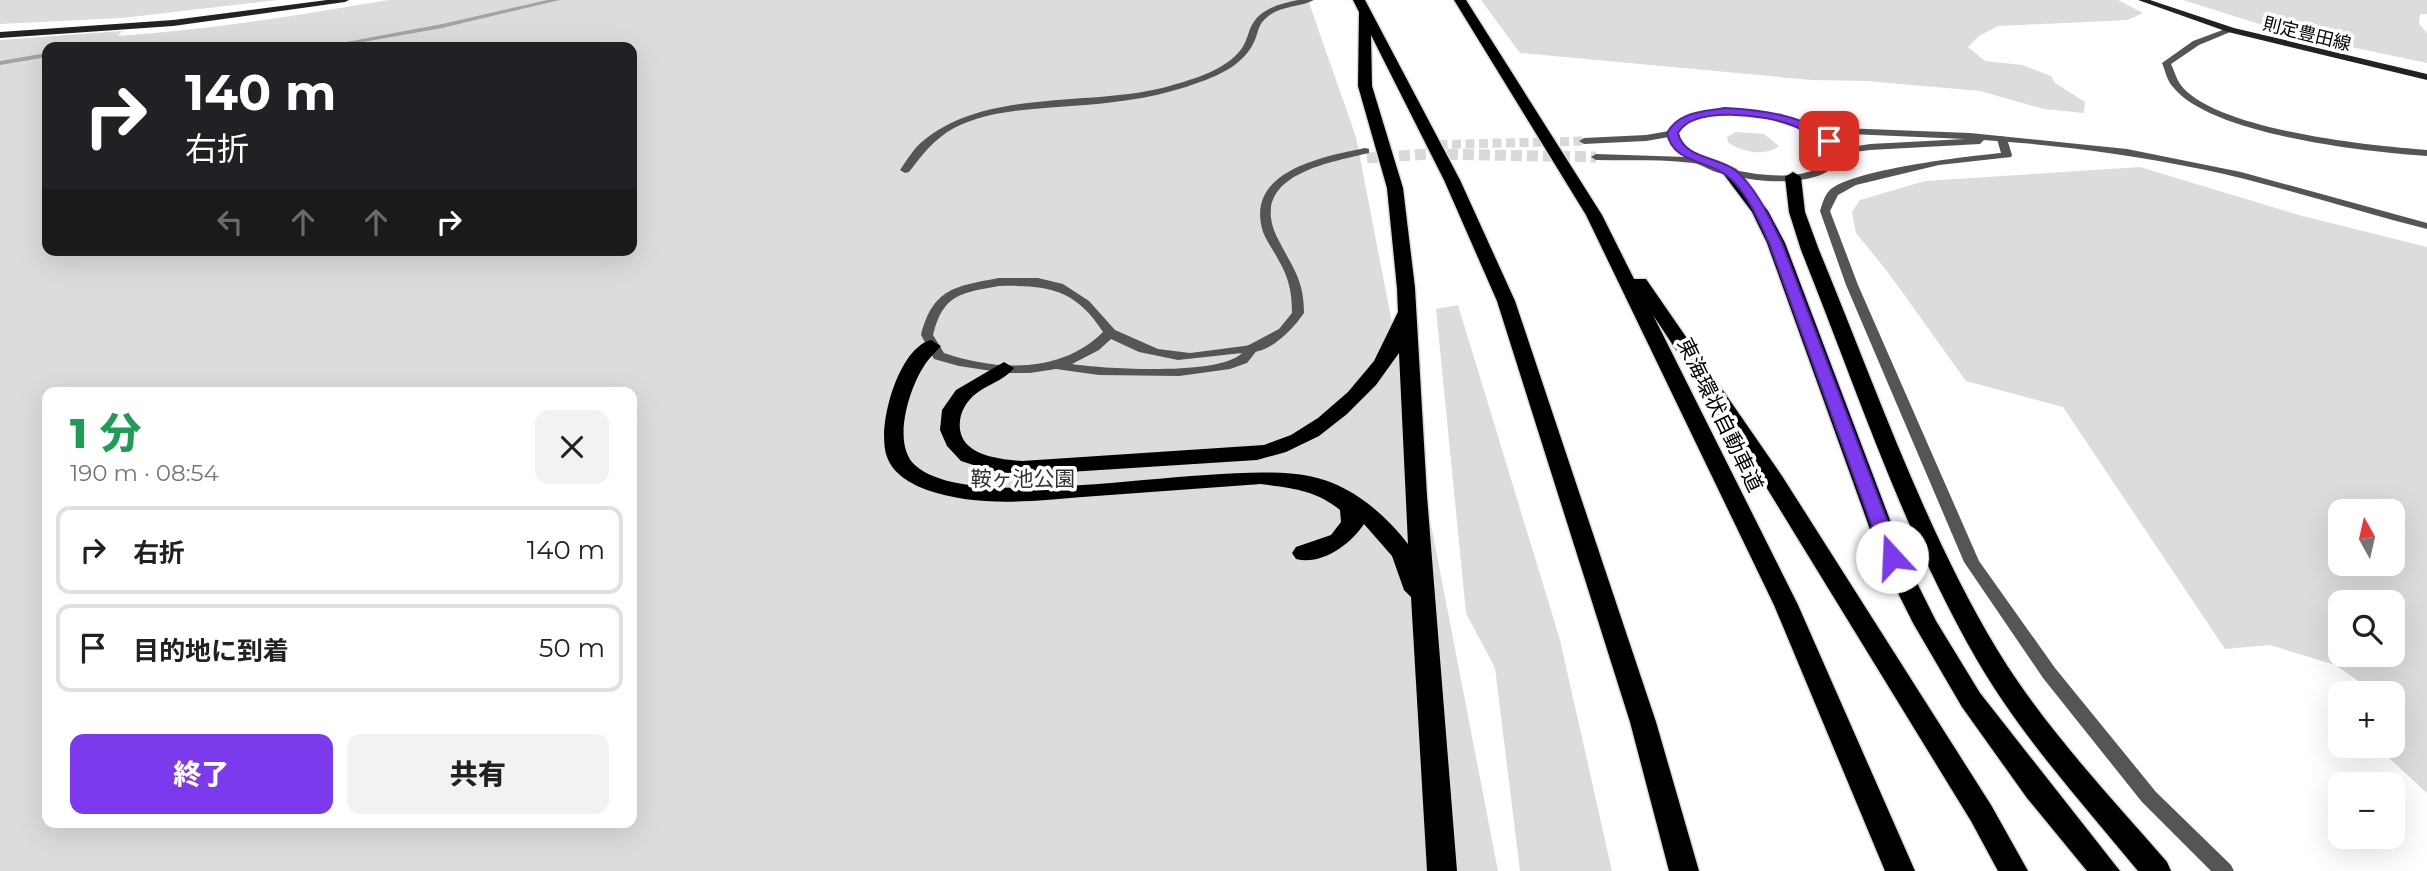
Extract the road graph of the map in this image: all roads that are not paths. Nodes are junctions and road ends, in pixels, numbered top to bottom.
1 (345, 0) edge
2 (1310, 0) edge
3 (2143, 0) edge
4 (1462, 2) edge
5 (1361, 4) edge
6 (2231, 30) junction
7 (0, 35) edge
8 (2427, 77) edge
9 (1813, 130) junction
10 (1672, 133) junction
11 (2002, 139) junction
12 (1584, 141) tunnel mouth
13 (1836, 152) junction
14 (2427, 153) edge
15 (1366, 154) tunnel mouth
16 (1596, 157) tunnel mouth
17 (1696, 160) junction
18 (905, 170) dead end
19 (1730, 172) junction
20 (1793, 177) junction
21 (1594, 215) junction
22 (2427, 226) edge
23 (1406, 288) junction
24 (1110, 333) junction
25 (931, 346) junction
26 (1252, 349) junction
27 (1059, 365) junction
28 (1004, 368) junction
29 (1335, 493) junction
30 (1304, 553) dead end
31 (1424, 611) junction
32 (1442, 871) edge
33 (1684, 871) edge
34 (1900, 871) edge
35 (2013, 871) edge
36 (2105, 871) edge
37 (2157, 871) edge
38 (2224, 871) edge

1 - 7 main road
2 - 18 street
3 - 6 main road, 則定豊田線
4 - 21 highway, 東海環状自動車道
5 - 23 highway
5 - 33 highway
6 - 8 main road, 則定豊田線
6 - 14 street
9 - 10 street
9 - 11 street
9 - 13 street
10 - 12 street
10 - 17 street
11 - 13 street
11 - 22 street
11 - 38 street
13 - 20 street
15 - 26 street
16 - 17 street
17 - 19 street
19 - 20 street
19 - 36 highway
20 - 37 highway
21 - 34 highway, 東海環状自動車道
21 - 35 highway
23 - 28 highway
23 - 31 highway
24 - 25 street
24 - 26 street
24 - 27 street
25 - 28 street
25 - 29 highway
26 - 27 street
27 - 28 street
29 - 30 highway
29 - 31 highway
31 - 32 highway

